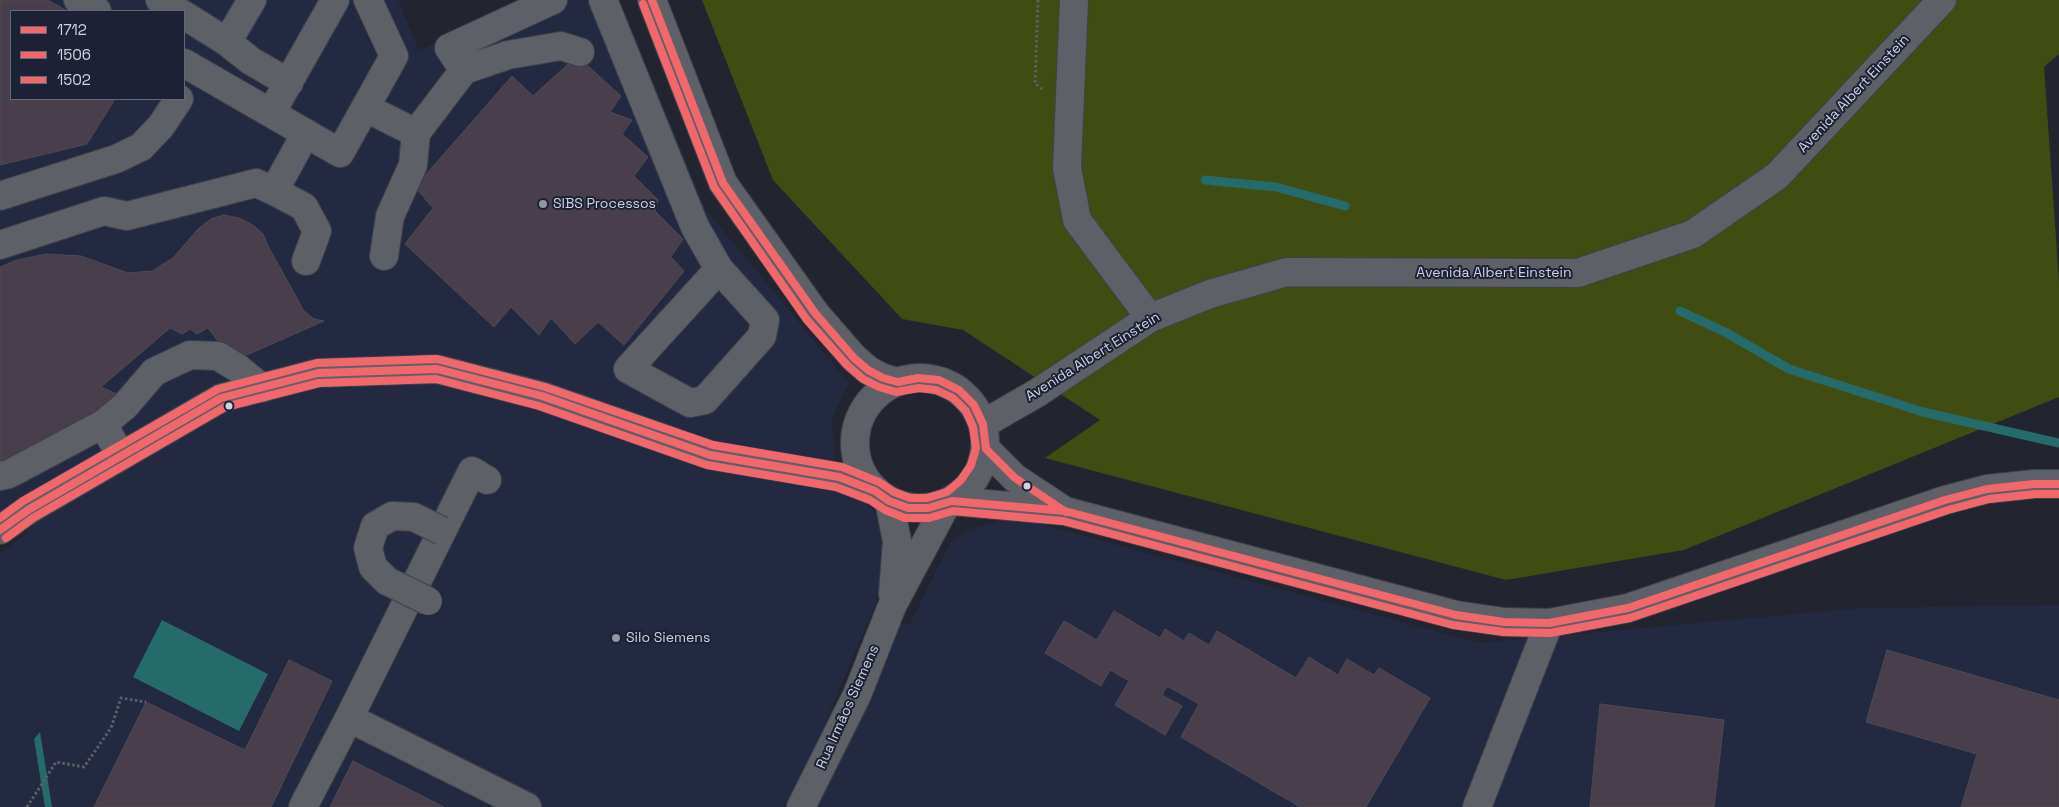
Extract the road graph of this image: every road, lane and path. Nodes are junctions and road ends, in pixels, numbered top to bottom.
1 (78, 0) edge
2 (160, 0) edge
3 (252, 0) edge
4 (335, 0) edge
5 (368, 0) edge
6 (553, 0) edge
7 (603, 0) edge
8 (652, 0) edge
9 (1074, 0) edge
10 (1942, 0) edge
11 (95, 10) edge
12 (176, 10) edge
13 (185, 16) edge
14 (227, 42) junction
15 (580, 52) dead end
16 (464, 70) junction
17 (188, 75) edge
18 (289, 83) junction
19 (178, 100) edge
20 (366, 108) junction
21 (272, 113) junction
22 (306, 133) junction
23 (416, 134) junction
24 (274, 190) junction
25 (0, 196) edge
26 (0, 244) edge
27 (384, 256) dead end
28 (306, 261) dead end
29 (719, 269) junction
30 (1150, 318) junction
31 (898, 382) junction
32 (262, 388) junction
33 (103, 424) junction
34 (984, 436) junction
35 (121, 456) junction
36 (0, 476) edge
37 (487, 480) dead end
38 (2059, 484) edge
39 (882, 496) junction
40 (950, 502) junction
41 (1065, 511) junction
42 (0, 530) edge
43 (442, 531) junction
44 (428, 601) dead end
45 (892, 606) junction
46 (1549, 623) junction
47 (146, 702) dead end
48 (349, 718) junction
49 (27, 807) edge
50 (303, 807) edge
51 (527, 807) edge
52 (801, 807) edge
53 (1477, 807) edge

1 - 11 street
2 - 12 street
3 - 14 street
4 - 18 street
5 - 20 street
6 - 16 street
7 - 29 street
8 - 31 street
9 - 30 street
10 - 30 street, Avenida Albert Einstein
13 - 14 street
14 - 18 street
15 - 16 street
16 - 23 street
17 - 21 street
18 - 21 street
19 - 25 street
20 - 22 street
20 - 23 street
21 - 22 street
22 - 24 street
23 - 27 street
24 - 26 street
24 - 28 street
29 - 29 street
30 - 34 street, Avenida Albert Einstein
31 - 34 street
31 - 39 street
32 - 33 street
32 - 35 street
32 - 39 street
33 - 35 street
33 - 36 street
34 - 40 street
34 - 41 street
35 - 42 street
37 - 43 street
38 - 46 street
39 - 40 street
39 - 45 street, Rua Irmãos Siemens
40 - 41 street
40 - 45 street, Rua Irmãos Siemens
41 - 46 street
43 - 44 street, bridge
43 - 48 street
45 - 52 street, Rua Irmãos Siemens
46 - 53 street
47 - 49 path
48 - 50 street
48 - 51 street

